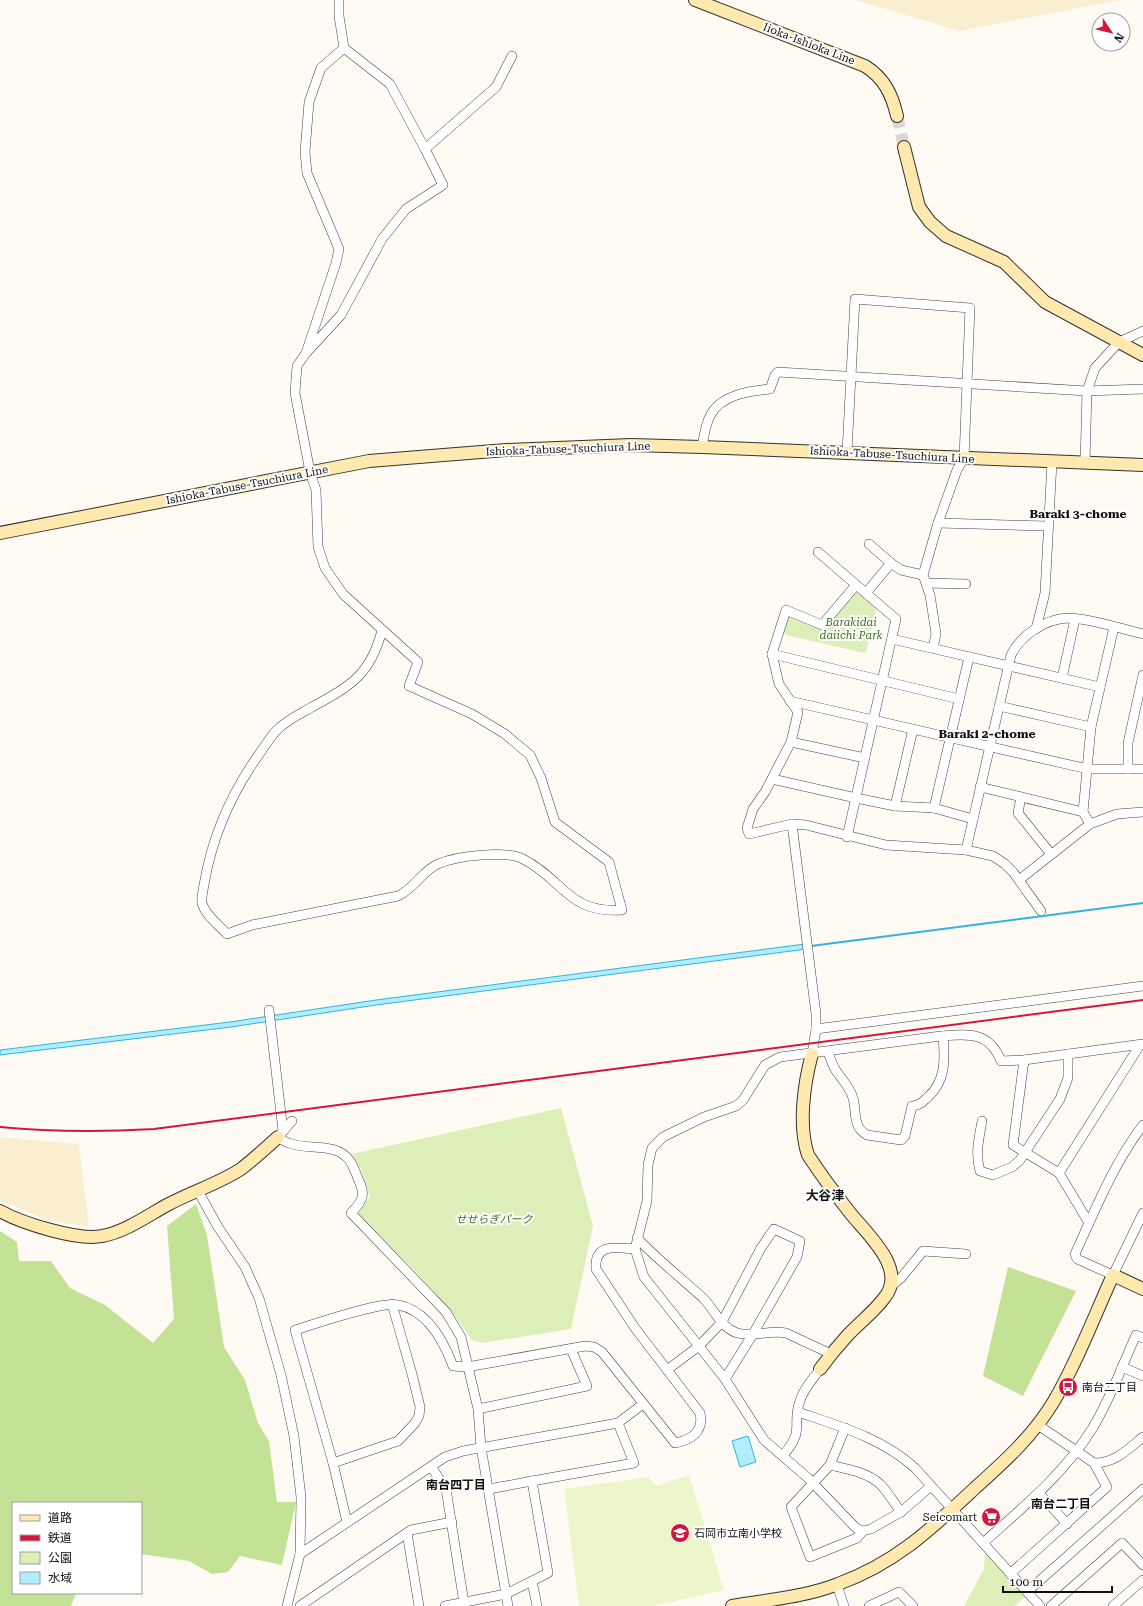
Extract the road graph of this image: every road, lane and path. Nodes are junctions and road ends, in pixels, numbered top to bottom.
1 (338, 0) edge
2 (695, 0) edge
3 (344, 48) junction
4 (512, 56) dead end
5 (897, 116) tunnel mouth
6 (904, 147) tunnel mouth
7 (425, 149) junction
8 (1143, 331) edge
9 (1119, 342) junction
10 (306, 353) junction
11 (1143, 355) edge
12 (851, 376) junction
13 (968, 383) junction
14 (1143, 389) edge
15 (1087, 391) junction
16 (702, 446) junction
17 (847, 452) junction
18 (964, 458) junction
19 (1052, 462) junction
20 (1085, 463) junction
21 (1143, 465) edge
22 (310, 472) junction
23 (938, 523) junction
24 (1048, 526) junction
25 (0, 534) edge
26 (869, 544) dead end
27 (818, 552) dead end
28 (891, 563) junction
29 (925, 579) junction
30 (966, 584) dead end
31 (856, 585) junction
32 (866, 593) junction
33 (1075, 619) junction
34 (1114, 627) junction
35 (1036, 629) junction
36 (382, 630) junction
37 (1143, 634) edge
38 (892, 639) junction
39 (933, 648) junction
40 (772, 654) junction
41 (969, 657) junction
42 (1009, 666) junction
43 (1143, 675) edge
44 (1062, 678) junction
45 (883, 680) junction
46 (1100, 687) junction
47 (1141, 696) edge
48 (959, 699) junction
49 (790, 701) junction
50 (999, 706) junction
51 (874, 720) junction
52 (1091, 727) junction
53 (913, 729) junction
54 (950, 738) junction
55 (791, 742) junction
56 (990, 747) junction
57 (865, 758) junction
58 (1088, 769) junction
59 (1128, 769) junction
60 (1143, 769) edge
61 (772, 779) junction
62 (980, 787) junction
63 (1020, 797) junction
64 (856, 798) junction
65 (895, 806) junction
66 (934, 808) junction
67 (1083, 812) junction
68 (1143, 812) edge
69 (973, 819) junction
70 (792, 824) junction
71 (1090, 824) junction
72 (847, 837) junction
73 (966, 850) junction
74 (1051, 854) junction
75 (1019, 880) junction
76 (1041, 911) dead end
77 (1143, 986) edge
78 (269, 1012) dead end
79 (816, 1029) junction
80 (943, 1036) junction
81 (1141, 1044) edge
82 (828, 1052) junction
83 (812, 1054) junction
84 (1068, 1054) junction
85 (1024, 1060) junction
86 (292, 1121) dead end
87 (982, 1121) dead end
88 (1143, 1125) edge
89 (280, 1134) junction
90 (1024, 1153) junction
91 (1059, 1173) junction
92 (198, 1191) junction
93 (0, 1211) edge
94 (1143, 1213) edge
95 (1089, 1223) junction
96 (638, 1238) junction
97 (635, 1249) junction
98 (966, 1254) dead end
99 (1113, 1275) junction
100 (891, 1286) junction
101 (1143, 1289) edge
102 (392, 1304) junction
103 (722, 1322) junction
104 (753, 1334) junction
105 (1143, 1338) edge
106 (699, 1346) junction
107 (571, 1349) junction
108 (831, 1354) junction
109 (468, 1367) junction
110 (1122, 1367) junction
111 (667, 1370) junction
112 (820, 1370) joint
113 (1143, 1376) edge
114 (724, 1378) junction
115 (643, 1404) junction
116 (478, 1408) junction
117 (798, 1412) junction
118 (618, 1424) junction
119 (1038, 1425) junction
120 (844, 1428) junction
121 (1143, 1437) edge
122 (481, 1447) junction
123 (1076, 1452) junction
124 (783, 1455) junction
125 (1094, 1463) junction
126 (333, 1464) junction
127 (830, 1464) junction
128 (432, 1468) junction
129 (532, 1481) junction
130 (812, 1483) junction
131 (931, 1486) junction
132 (489, 1489) junction
133 (1143, 1489) edge
134 (1039, 1493) junction
135 (952, 1510) junction
136 (901, 1512) junction
137 (347, 1522) junction
138 (452, 1522) junction
139 (1067, 1524) junction
140 (863, 1531) junction
141 (407, 1533) junction
142 (983, 1543) junction
143 (300, 1554) junction
144 (1143, 1565) edge
145 (1010, 1574) junction
146 (1143, 1580) edge
147 (532, 1581) junction
148 (837, 1585) junction
149 (1028, 1591) junction
150 (506, 1594) junction
151 (464, 1602) junction
152 (287, 1606) edge
153 (300, 1606) edge
154 (418, 1606) edge
155 (445, 1606) edge
156 (508, 1606) edge
157 (537, 1606) edge
158 (732, 1606) edge
159 (844, 1606) edge
160 (869, 1606) edge
161 (914, 1606) edge
162 (1040, 1606) edge
163 (1051, 1606) edge
164 (1113, 1606) edge

1 - 3 street
2 - 5 main road, Iioka-Ishioka Line
3 - 7 street
3 - 10 street
4 - 7 street
6 - 9 main road
7 - 10 street
8 - 9 street
9 - 11 main road
9 - 15 street
10 - 22 street
12 - 13 street
12 - 13 street
12 - 16 street
12 - 17 street
13 - 15 street
13 - 18 street
14 - 15 street
15 - 20 street
16 - 17 main road, Ishioka-Tabuse-Tsuchiura Line
16 - 22 main road, Ishioka-Tabuse-Tsuchiura Line
17 - 18 main road, Ishioka-Tabuse-Tsuchiura Line
18 - 19 main road, Ishioka-Tabuse-Tsuchiura Line
18 - 23 street
19 - 20 main road, Ishioka-Tabuse-Tsuchiura Line
19 - 24 street
20 - 21 main road, Ishioka-Tabuse-Tsuchiura Line
22 - 25 main road, Ishioka-Tabuse-Tsuchiura Line
22 - 36 street
23 - 24 street
23 - 29 street
24 - 35 street
26 - 28 street
27 - 31 street
28 - 29 street
28 - 32 street
29 - 30 street
29 - 39 street
31 - 32 street
31 - 40 street
32 - 38 street
33 - 34 street
33 - 35 street
33 - 44 street
34 - 37 street
34 - 46 street
35 - 42 street
36 - 36 street
38 - 39 street
38 - 45 street
39 - 41 street
40 - 45 street
40 - 49 street
41 - 42 street
41 - 48 street
42 - 44 street
42 - 50 street
43 - 47 street
44 - 46 street
45 - 48 street
45 - 51 street
46 - 52 street
47 - 59 street
48 - 54 street
49 - 51 street
49 - 55 street
50 - 52 street
50 - 56 street
51 - 53 street
51 - 57 street
52 - 58 street
53 - 54 street
53 - 65 street
54 - 56 street
54 - 66 street
55 - 57 street
55 - 61 street
56 - 58 street
56 - 62 street
57 - 64 street
58 - 59 street
58 - 67 street
59 - 60 street
61 - 64 street
61 - 70 street
62 - 63 street
62 - 69 street
63 - 67 street
63 - 74 street
64 - 65 street
64 - 72 street
65 - 66 street
66 - 69 street
67 - 71 street
68 - 71 street
69 - 73 street
70 - 72 street
70 - 79 street
71 - 74 street
72 - 73 street
73 - 75 street
74 - 75 street
75 - 76 street
77 - 79 street
78 - 89 street
79 - 83 street
80 - 82 street
80 - 82 street
80 - 85 street
81 - 84 street
81 - 91 street
82 - 83 street
83 - 96 street
83 - 100 main road
84 - 85 street
84 - 90 street
85 - 90 street
86 - 89 street
87 - 90 street
88 - 95 street
89 - 92 main road
89 - 109 street
90 - 91 street
91 - 95 street
92 - 93 main road
92 - 143 street
94 - 99 street
95 - 99 street
96 - 97 street
96 - 103 street
97 - 106 street
97 - 111 street
98 - 100 street
99 - 101 main road
99 - 119 main road
100 - 108 main road
102 - 109 street
102 - 126 street
102 - 126 street
103 - 104 street
103 - 104 street
103 - 106 street
104 - 108 street
104 - 114 street
105 - 110 street
106 - 111 street
106 - 114 street
107 - 109 street
107 - 115 street
107 - 116 street
108 - 112 main road
109 - 116 street
110 - 113 street
110 - 123 street
111 - 115 street
112 - 117 street
114 - 124 street
115 - 118 street
116 - 122 street
117 - 120 street
117 - 124 street
118 - 122 street
118 - 129 street
119 - 123 street
119 - 135 main road
120 - 127 street
120 - 131 street
121 - 125 street
122 - 128 street
122 - 132 street
123 - 125 street
123 - 134 street
124 - 130 street
125 - 139 street
126 - 137 street
127 - 130 street
127 - 136 street
128 - 137 street
128 - 138 street
129 - 132 street
129 - 147 street
130 - 140 street
130 - 140 street
131 - 135 street
131 - 136 street
132 - 150 street
133 - 149 street
134 - 139 street
134 - 142 street
135 - 142 street
135 - 148 main road
136 - 140 street
137 - 143 street
138 - 141 street
138 - 151 street
139 - 145 street
141 - 153 street
141 - 154 street
142 - 145 street
143 - 152 street
144 - 163 street
145 - 149 street
146 - 164 street
147 - 150 street
147 - 157 street
148 - 158 main road
148 - 159 street
149 - 162 street
150 - 151 street
150 - 156 street
151 - 155 street
160 - 161 street

